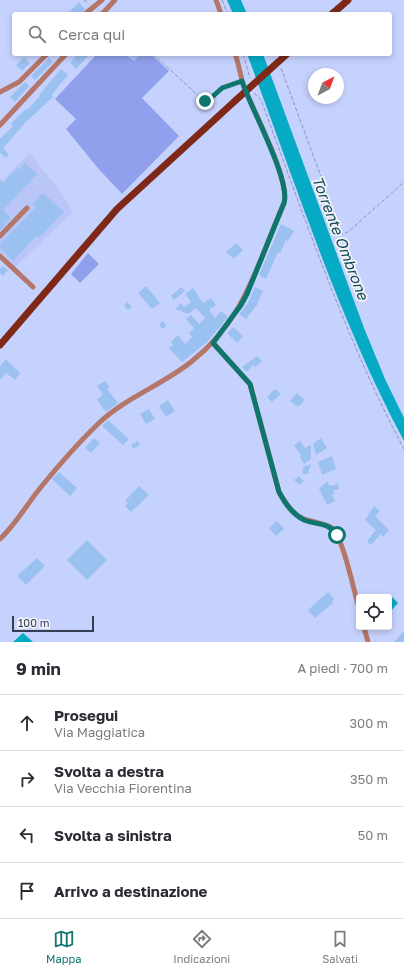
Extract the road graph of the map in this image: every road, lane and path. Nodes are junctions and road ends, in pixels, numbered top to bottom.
1 (84, 0) edge
2 (102, 0) edge
3 (115, 0) edge
4 (216, 0) edge
5 (222, 0) edge
6 (348, 0) edge
7 (92, 7) junction
8 (87, 12) edge
9 (104, 12) edge
10 (220, 12) edge
11 (227, 12) edge
12 (334, 12) edge
13 (45, 56) edge
14 (64, 56) edge
15 (155, 56) edge
16 (236, 56) edge
17 (244, 56) edge
18 (285, 56) edge
19 (281, 67) dead end
20 (242, 81) junction
21 (250, 82) dead end
22 (253, 88) dead end
23 (0, 92) edge
24 (0, 125) edge
25 (404, 182) edge
26 (27, 208) dead end
27 (0, 236) edge
28 (0, 256) edge
29 (33, 287) dead end
30 (213, 343) junction
31 (0, 345) edge
32 (404, 449) edge
33 (0, 539) edge
34 (356, 598) edge
35 (365, 630) edge
36 (368, 642) edge

1 - 7 path
2 - 7 street
3 - 9 street
4 - 10 street
5 - 11 path
6 - 12 main road
7 - 8 street
13 - 23 street
14 - 24 street
15 - 20 path
16 - 20 street
17 - 21 path
18 - 31 main road, bridge
19 - 25 path
20 - 30 street
22 - 32 path
26 - 27 street
28 - 29 street
30 - 33 street
30 - 34 street
35 - 36 street

